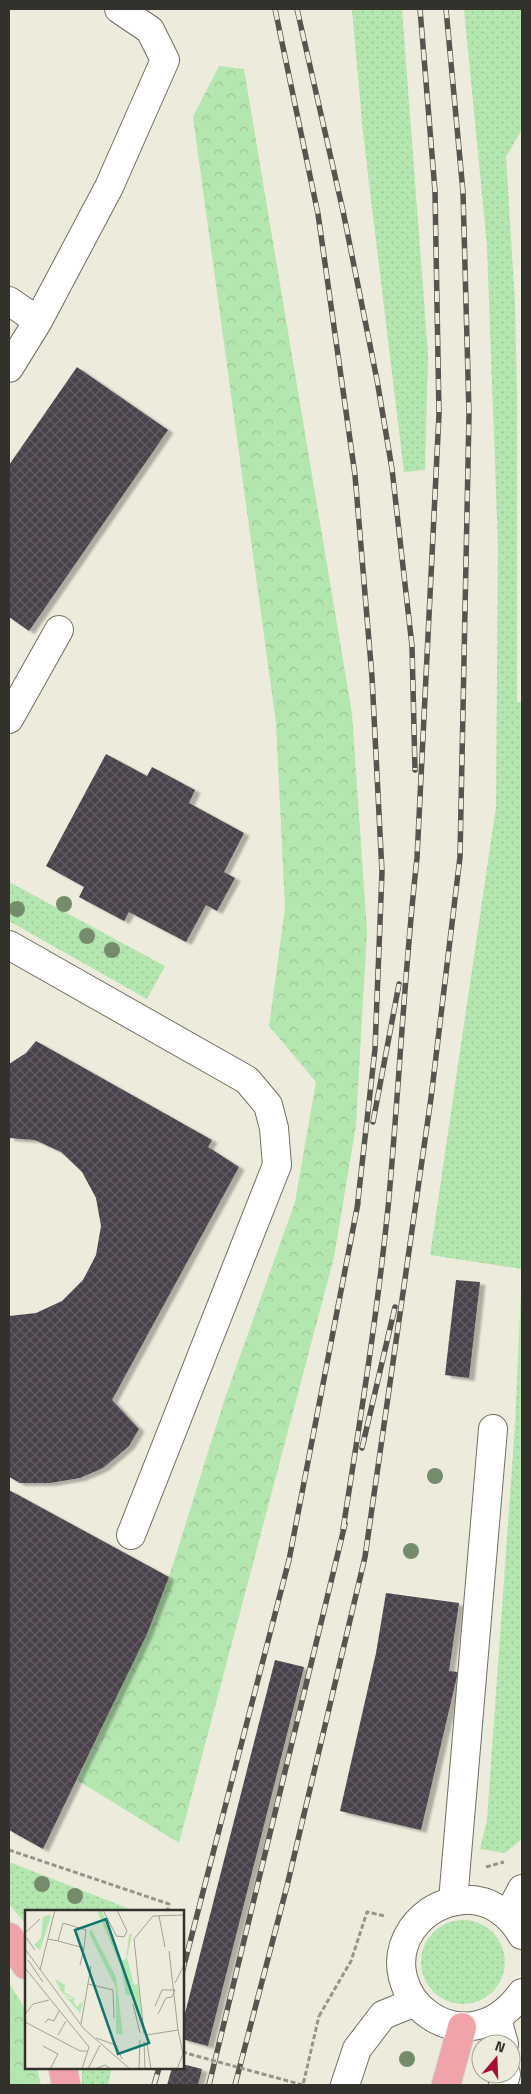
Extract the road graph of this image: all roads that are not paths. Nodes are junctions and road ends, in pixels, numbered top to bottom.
1 (119, 9) edge
2 (9, 301) edge
3 (38, 321) junction
4 (9, 368) edge
5 (59, 630) dead end
6 (9, 719) edge
7 (9, 944) edge
8 (493, 1429) dead end
9 (131, 1536) dead end
10 (522, 1889) edge
11 (453, 1901) junction
12 (515, 1925) edge
13 (9, 1937) edge
14 (25, 1963) edge
15 (522, 1993) edge
16 (415, 2002) junction
17 (462, 2027) junction
18 (500, 2031) edge
19 (63, 2069) edge
20 (66, 2085) edge
21 (344, 2085) edge
22 (446, 2085) edge

1 - 3 street
2 - 3 street
3 - 4 street
5 - 6 street
7 - 9 street
8 - 11 street
10 - 12 street
11 - 12 street
11 - 16 street
13 - 14 highway
15 - 18 street
16 - 17 street
16 - 21 street
17 - 18 street
17 - 22 highway
19 - 20 highway

